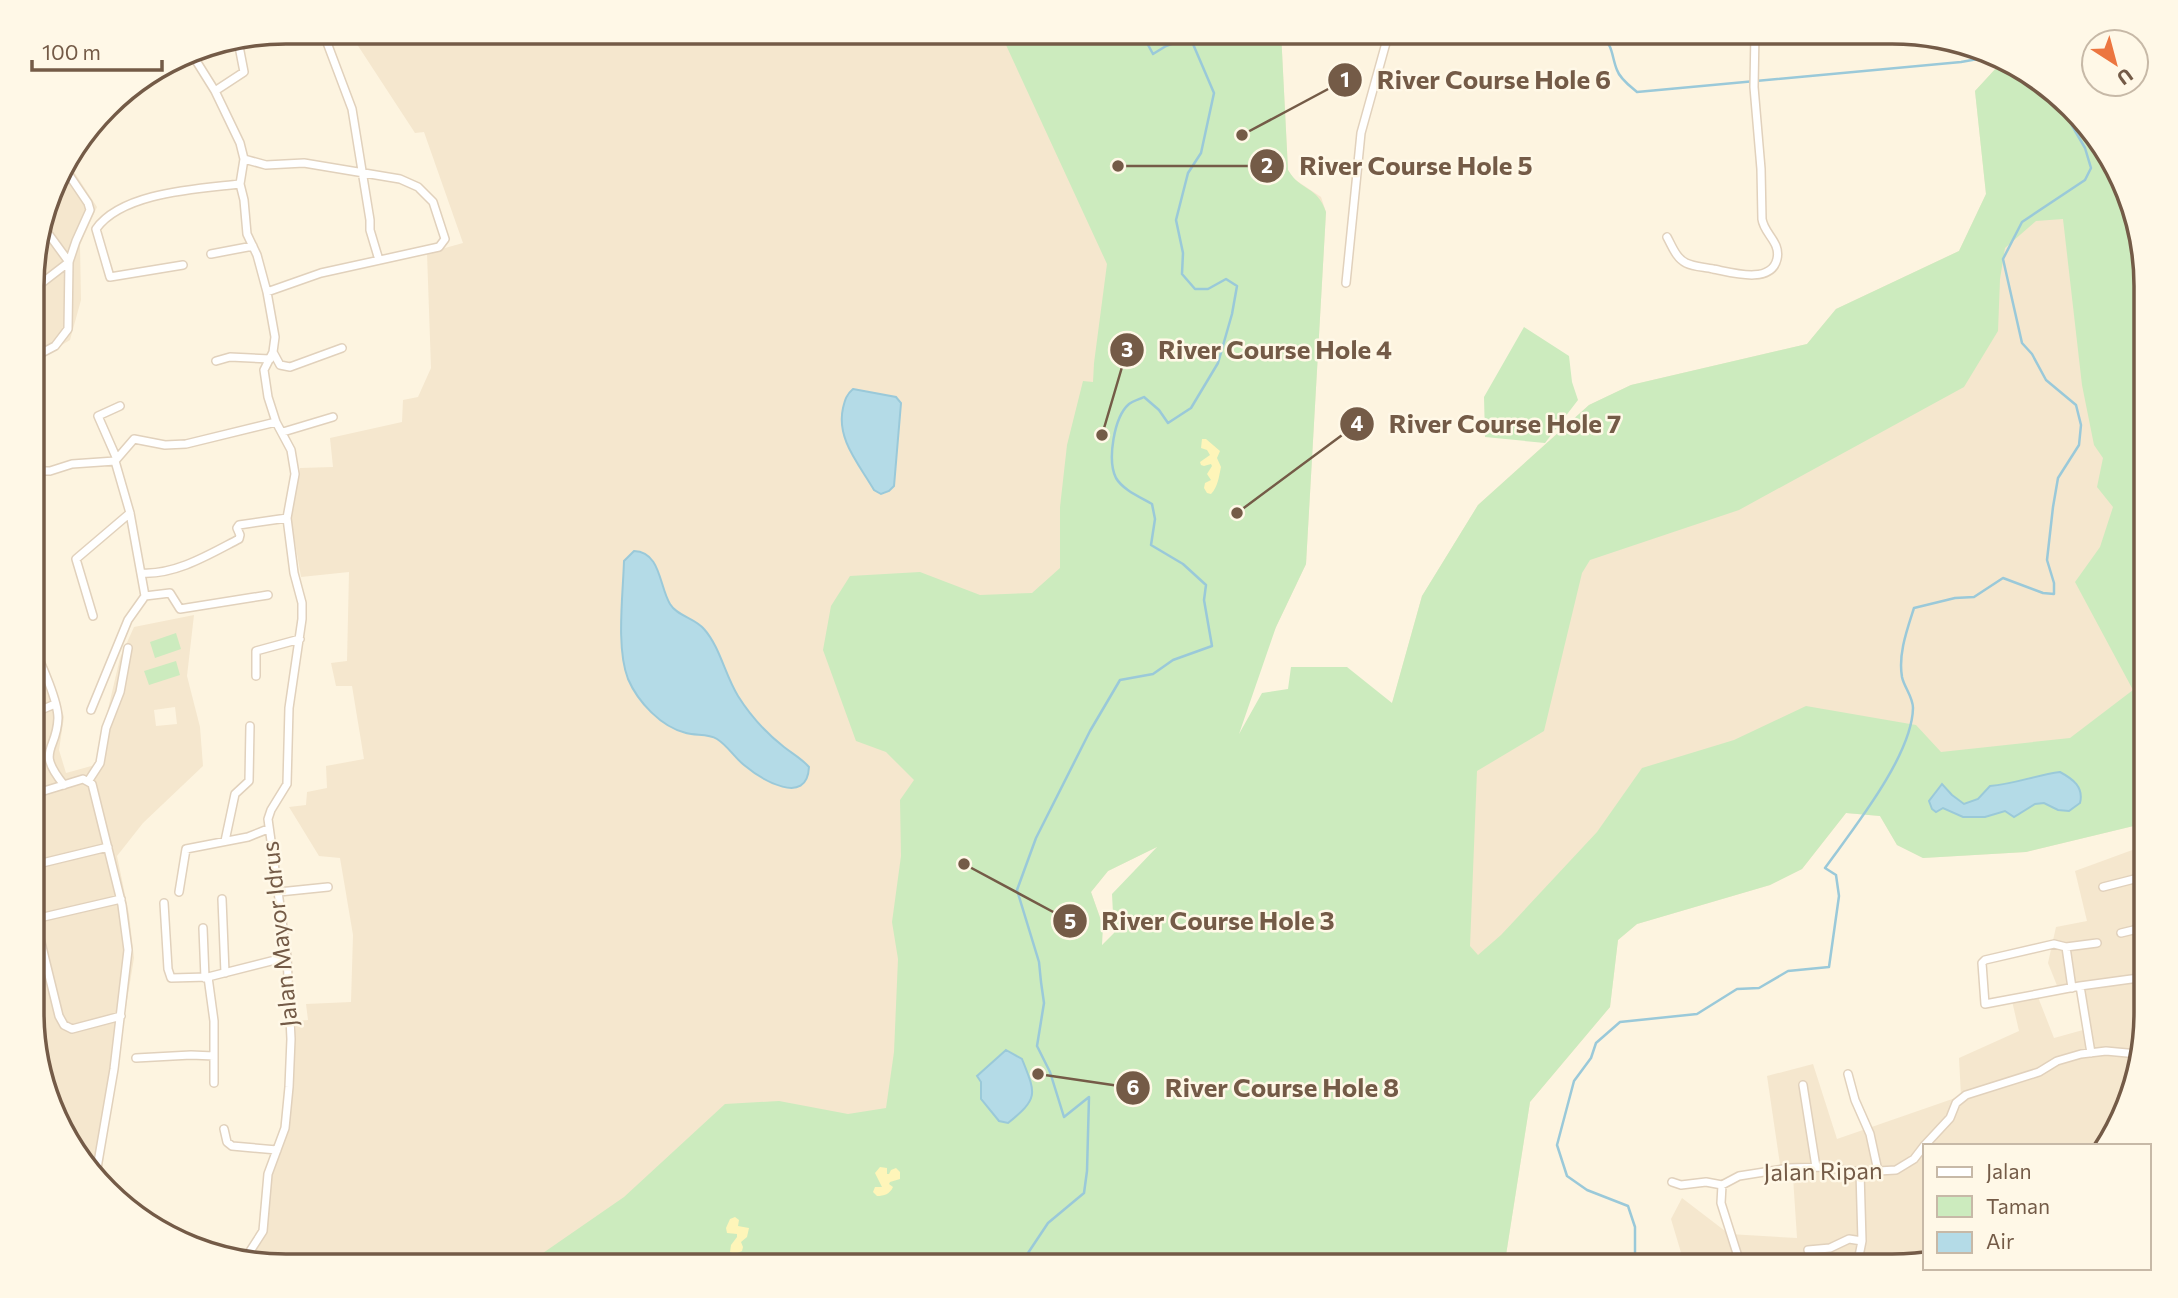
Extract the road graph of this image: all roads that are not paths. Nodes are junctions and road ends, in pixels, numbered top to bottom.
1 (328, 44) edge
2 (1386, 44) edge
3 (1755, 44) edge
4 (240, 49) edge
5 (197, 62) edge
6 (215, 91) junction
7 (244, 159) junction
8 (363, 173) junction
9 (70, 177) edge
10 (240, 184) junction
11 (50, 235) edge
12 (1667, 237) dead end
13 (253, 246) junction
14 (211, 254) dead end
15 (379, 260) junction
16 (69, 262) junction
17 (183, 265) dead end
18 (44, 281) edge
19 (1346, 283) dead end
20 (267, 292) junction
21 (342, 348) dead end
22 (44, 352) edge
23 (272, 355) junction
24 (216, 361) dead end
25 (120, 406) dead end
26 (332, 417) dead end
27 (276, 422) junction
28 (282, 432) junction
29 (115, 459) junction
30 (44, 471) edge
31 (130, 513) junction
32 (287, 518) junction
33 (142, 573) junction
34 (145, 596) junction
35 (268, 596) dead end
36 (93, 616) dead end
37 (300, 639) junction
38 (128, 648) dead end
39 (44, 676) edge
40 (256, 676) dead end
41 (55, 704) junction
42 (44, 709) edge
43 (92, 710) dead end
44 (250, 726) dead end
45 (89, 780) junction
46 (64, 785) junction
47 (44, 791) edge
48 (268, 829) junction
49 (225, 841) junction
50 (108, 847) junction
51 (44, 863) edge
52 (2134, 879) edge
53 (328, 887) dead end
54 (2104, 887) dead end
55 (179, 892) dead end
56 (279, 892) junction
57 (121, 899) junction
58 (222, 899) dead end
59 (164, 903) dead end
60 (44, 915) edge
61 (203, 928) dead end
62 (2134, 930) edge
63 (2121, 933) dead end
64 (2098, 943) dead end
65 (2066, 947) junction
66 (44, 953) edge
67 (287, 957) junction
68 (225, 973) junction
69 (206, 977) junction
70 (2134, 979) edge
71 (2076, 987) junction
72 (121, 1016) junction
73 (2091, 1053) junction
74 (2131, 1053) edge
75 (215, 1056) junction
76 (136, 1059) dead end
77 (1848, 1074) dead end
78 (214, 1083) dead end
79 (1803, 1085) dead end
80 (223, 1129) dead end
81 (1926, 1144) edge
82 (1923, 1147) edge
83 (277, 1150) junction
84 (98, 1164) edge
85 (1815, 1167) junction
86 (1878, 1171) junction
87 (1860, 1172) junction
88 (1672, 1182) dead end
89 (1721, 1189) junction
90 (1862, 1241) junction
91 (1808, 1250) dead end
92 (250, 1251) edge
93 (1736, 1254) edge
94 (1859, 1254) edge

1 - 8 street
2 - 19 street
3 - 12 street
4 - 6 street
5 - 6 street, Jalan Mayor Idrus
6 - 7 street, Jalan Mayor Idrus
7 - 8 street
7 - 10 street, Jalan Mayor Idrus
8 - 15 street
8 - 15 street
9 - 16 street
10 - 13 street, Jalan Mayor Idrus
10 - 17 street
11 - 16 street
13 - 14 street
13 - 20 street, Jalan Mayor Idrus
15 - 20 street
16 - 18 street
16 - 22 street
20 - 23 street, Jalan Mayor Idrus
21 - 23 street
23 - 24 street
23 - 27 street, Jalan Mayor Idrus
25 - 29 street
26 - 28 street
27 - 28 street, Jalan Mayor Idrus
27 - 29 street
28 - 32 street, Jalan Mayor Idrus
29 - 30 street
29 - 31 street
31 - 33 street
31 - 36 street
32 - 33 street
32 - 37 street, Jalan Mayor Idrus
33 - 34 street
34 - 35 street
34 - 43 street
37 - 40 street
37 - 48 street, Jalan Mayor Idrus
38 - 45 street
39 - 41 street
41 - 42 street
41 - 46 street
44 - 49 street
45 - 46 street
45 - 50 street
46 - 47 street
48 - 49 street
48 - 56 street, Jalan Mayor Idrus
49 - 55 street
50 - 51 street
50 - 57 street
52 - 54 street
53 - 56 street
56 - 67 street, Jalan Mayor Idrus
57 - 60 street
57 - 72 street
58 - 68 street
59 - 69 street
61 - 69 street
62 - 63 street
64 - 65 street
65 - 71 street
65 - 71 street
66 - 72 street
67 - 68 street
67 - 83 street, Jalan Mayor Idrus
68 - 69 street
69 - 75 street
70 - 71 street
71 - 73 street
72 - 84 street
73 - 74 street, Jalan Ripan
73 - 81 street, Jalan Ripan
75 - 76 street
75 - 78 street
77 - 86 street
79 - 85 street
80 - 83 street
82 - 86 street, Jalan Ripan
83 - 92 street, Jalan Mayor Idrus
85 - 87 street, Jalan Ripan
85 - 89 street, Jalan Ripan
86 - 87 street, Jalan Ripan
87 - 90 street
88 - 89 street
89 - 93 street
90 - 91 street
90 - 94 street

